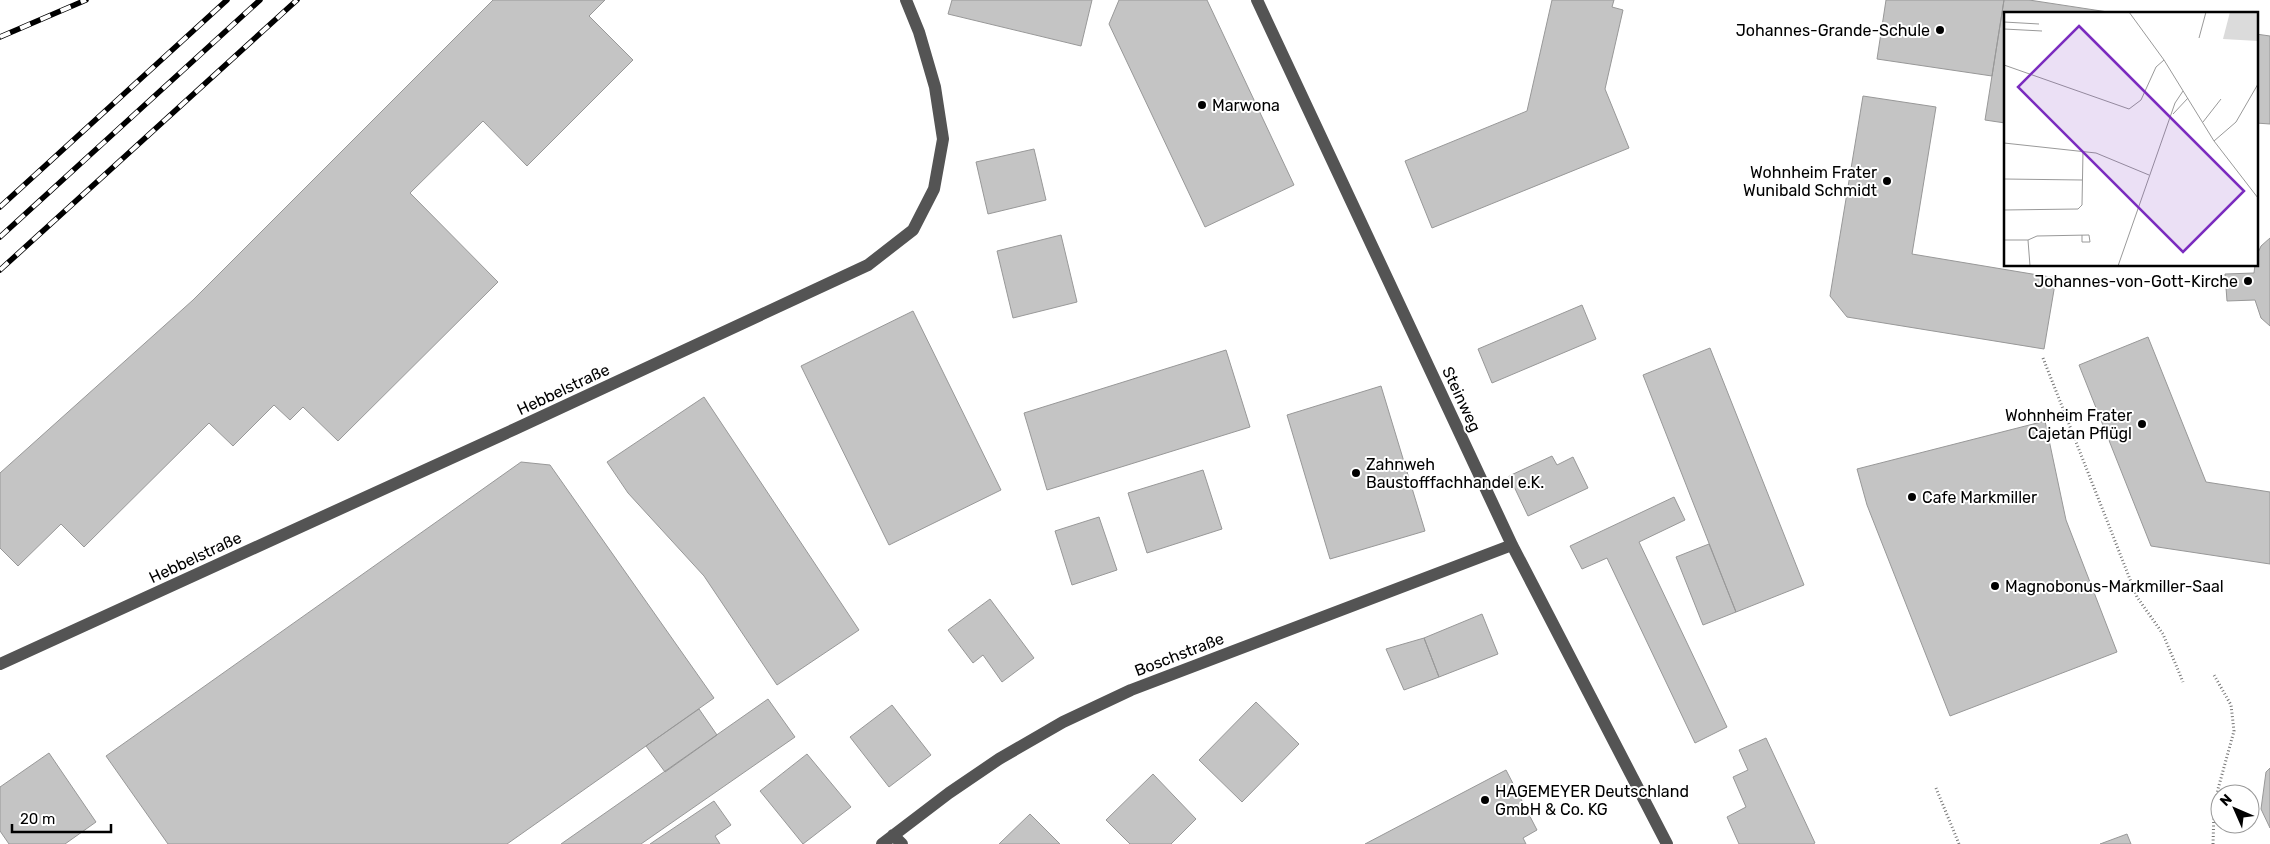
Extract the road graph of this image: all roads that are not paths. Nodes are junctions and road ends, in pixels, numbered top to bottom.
1 (906, 0) edge
2 (1257, 0) edge
3 (1262, 0) edge
4 (1265, 16) junction
5 (1512, 545) junction
6 (0, 664) edge
7 (898, 839) edge
8 (882, 844) edge
9 (1667, 844) edge

1 - 6 street, Hebbelstraße
2 - 4 street, Steinweg
3 - 4 street, Steinweg
4 - 5 street, Steinweg
5 - 7 street, Boschstraße
5 - 9 street, Steinweg
7 - 8 street, Boschstraße

